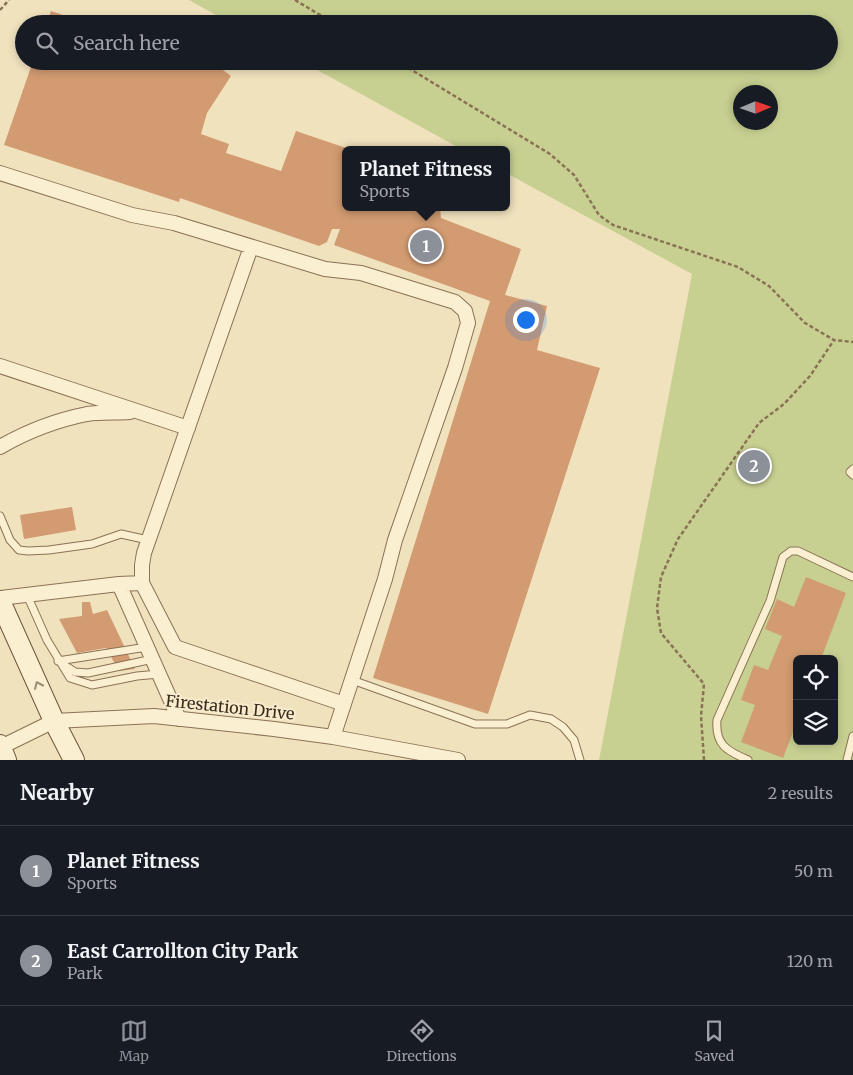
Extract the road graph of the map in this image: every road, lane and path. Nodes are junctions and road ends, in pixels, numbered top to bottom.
1 (9, 0) edge
2 (296, 0) edge
3 (0, 10) edge
4 (320, 15) edge
5 (412, 70) edge
6 (0, 173) edge
7 (251, 246) junction
8 (834, 340) junction
9 (853, 342) edge
10 (0, 366) edge
11 (140, 412) junction
12 (188, 428) junction
13 (0, 448) edge
14 (853, 469) edge
15 (853, 475) edge
16 (0, 516) edge
17 (148, 540) junction
18 (853, 577) edge
19 (142, 583) junction
20 (119, 584) junction
21 (27, 595) junction
22 (0, 600) edge
23 (150, 653) junction
24 (58, 661) junction
25 (159, 674) junction
26 (352, 680) junction
27 (344, 704) junction
28 (179, 719) junction
29 (54, 721) junction
30 (853, 736) edge
31 (333, 737) junction
32 (0, 746) edge
33 (6, 760) edge
34 (74, 760) edge
35 (458, 760) edge
36 (580, 760) edge
37 (704, 760) edge
38 (748, 760) edge
39 (847, 760) edge

1 - 3 path
2 - 4 path
5 - 8 path
6 - 7 street
7 - 12 street
7 - 26 street
8 - 9 path
8 - 37 path
10 - 11 street
11 - 12 street
11 - 13 street
12 - 17 street
14 - 15 lane
16 - 17 lane
17 - 19 street
18 - 38 lane
19 - 20 street
19 - 27 street
20 - 21 street
20 - 23 street
21 - 22 street
21 - 24 lane
29 -> 22 main road
23 - 24 lane
23 - 24 lane
23 - 25 street
24 - 25 lane
25 - 28 street
26 - 27 street
26 - 36 lane
27 - 31 street
28 - 29 street, Firestation Drive
28 - 31 street, Firestation Drive
29 - 32 street, Firestation Drive
29 - 34 main road
30 - 39 lane
31 - 35 street, Firestation Drive
32 - 33 main road

